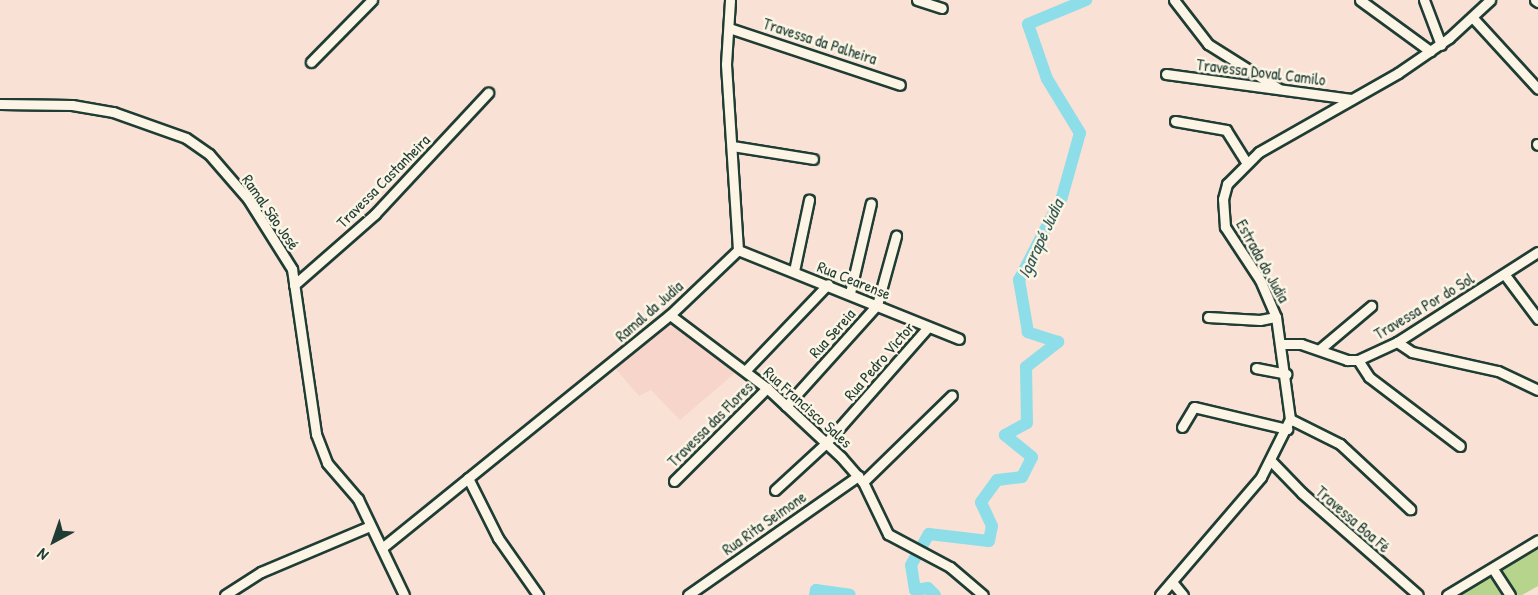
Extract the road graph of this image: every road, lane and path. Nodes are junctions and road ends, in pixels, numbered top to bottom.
1 (372, 0) edge
2 (730, 0) edge
3 (917, 0) edge
4 (1174, 0) edge
5 (1360, 0) edge
6 (1424, 0) edge
7 (1487, 1) edge
8 (942, 8) dead end
9 (1473, 18) junction
10 (729, 28) junction
11 (1441, 45) junction
12 (1430, 51) junction
13 (311, 62) dead end
14 (1166, 74) dead end
15 (900, 85) dead end
16 (1278, 88) junction
17 (1538, 89) edge
18 (488, 93) dead end
19 (1351, 99) junction
20 (0, 104) edge
21 (1175, 121) dead end
22 (732, 146) junction
23 (813, 159) dead end
24 (1246, 162) junction
25 (809, 200) dead end
26 (871, 203) dead end
27 (896, 236) dead end
28 (738, 250) junction
29 (1538, 252) edge
30 (794, 271) junction
31 (1505, 275) junction
32 (828, 284) junction
33 (294, 285) junction
34 (850, 293) junction
35 (877, 305) junction
36 (1371, 306) dead end
37 (670, 315) junction
38 (1209, 317) dead end
39 (1276, 317) junction
40 (1538, 319) edge
41 (928, 327) junction
42 (959, 339) dead end
43 (1397, 342) junction
44 (1283, 344) junction
45 (1320, 349) junction
46 (1358, 360) junction
47 (1256, 368) dead end
48 (745, 371) junction
49 (1286, 374) junction
50 (767, 388) junction
51 (1538, 390) edge
52 (952, 395) dead end
53 (786, 406) junction
54 (1288, 424) junction
55 (1182, 427) dead end
56 (825, 444) junction
57 (1460, 446) dead end
58 (1272, 462) junction
59 (468, 478) junction
60 (860, 479) junction
61 (674, 481) dead end
62 (775, 490) dead end
63 (1410, 509) dead end
64 (370, 526) junction
65 (1538, 540) edge
66 (382, 548) junction
67 (1493, 569) junction
68 (1172, 582) junction
69 (225, 595) edge
70 (404, 595) edge
71 (538, 595) edge
72 (688, 595) edge
73 (983, 595) edge
74 (1160, 595) edge
75 (1183, 595) edge
76 (1418, 595) edge
77 (1447, 595) edge
78 (1510, 595) edge

1 - 13 street
2 - 10 street
3 - 8 street
4 - 16 street
5 - 12 street
6 - 11 street
7 - 9 street, Estrada do Judia
9 - 11 street, Estrada do Judia
9 - 17 street
10 - 15 street, Travessa da Palheira
10 - 22 street
11 - 12 street, Estrada do Judia
12 - 19 street, Estrada do Judia
14 - 16 street, Travessa Doval Camilo
16 - 19 street, Travessa Doval Camilo
18 - 33 street, Travessa Castanheira
19 - 24 street, Estrada do Judia
20 - 33 street, Ramal São José
21 - 24 street
22 - 23 street
22 - 28 street
24 - 39 street, Estrada do Judia
25 - 30 street
26 - 34 street
27 - 35 street, Rua Sereia
28 - 30 street, Rua Cearense
28 - 37 street, Ramal da Judia
29 - 31 street, Travessa Por do Sol
30 - 32 street, Rua Cearense
31 - 40 street
31 - 43 street, Travessa Por do Sol
32 - 34 street, Rua Cearense
32 - 48 street
33 - 64 street, Ramal São José
34 - 35 street, Rua Cearense
35 - 41 street, Rua Cearense
35 - 53 street, Rua Sereia
36 - 45 street
37 - 48 street, Rua Francisco Sales
37 - 59 street, Ramal da Judia
38 - 39 street
39 - 44 street, Estrada do Judia
41 - 42 street, Rua Cearense
41 - 56 street, Rua Pedro Victor
43 - 46 street, Travessa Por do Sol
43 - 51 street
44 - 45 street
44 - 49 street, Estrada do Judia
45 - 46 street
46 - 57 street
47 - 49 street
48 - 50 street, Rua Francisco Sales
49 - 54 street, Estrada do Judia
50 - 53 street, Rua Francisco Sales
50 - 61 street, Travessa das Flores
52 - 60 street
53 - 56 street, Rua Francisco Sales
54 - 55 street
54 - 58 street, Estrada do Judia
54 - 63 street
56 - 60 street, Rua Francisco Sales
56 - 62 street, Rua Pedro Victor
58 - 68 street, Estrada do Judia
58 - 76 street, Travessa Boa Fé
59 - 66 street, Ramal da Judia
59 - 71 street
60 - 72 street, Rua Rita Seimone
60 - 73 street, Rua Francisco Sales
64 - 66 street, Ramal São José
64 - 69 street
65 - 67 street
66 - 70 street, Ramal São José
67 - 77 street
67 - 78 street
68 - 74 street, Estrada do Judia
68 - 75 street

